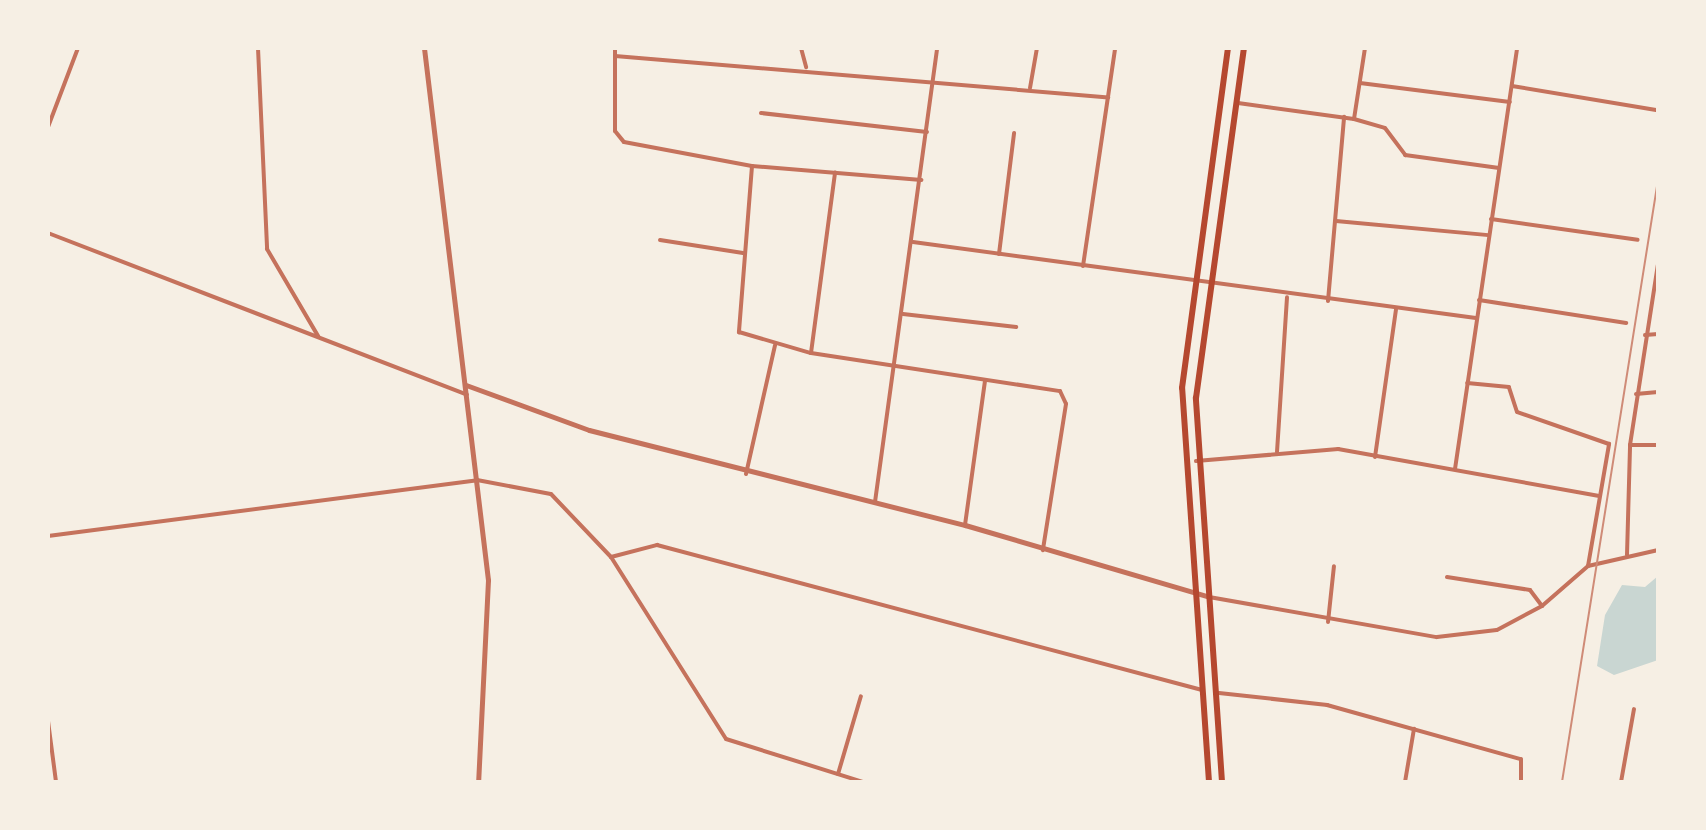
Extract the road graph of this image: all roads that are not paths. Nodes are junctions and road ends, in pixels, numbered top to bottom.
1 (78, 48) edge
2 (258, 48) edge
3 (424, 48) edge
4 (615, 48) edge
5 (801, 48) edge
6 (937, 48) edge
7 (1037, 48) edge
8 (1115, 48) edge
9 (1228, 48) edge
10 (1244, 48) edge
11 (1365, 48) edge
12 (1517, 48) edge
13 (615, 56) junction
14 (806, 67) junction
15 (933, 80) junction
16 (1360, 83) junction
17 (1512, 86) junction
18 (1030, 88) junction
19 (1108, 97) junction
20 (1510, 102) junction
21 (1235, 103) junction
22 (1656, 110) dead end
23 (761, 113) dead end
24 (1344, 117) junction
25 (1354, 119) junction
26 (48, 127) edge
27 (927, 132) junction
28 (1014, 133) dead end
29 (752, 166) junction
30 (1499, 168) junction
31 (835, 173) junction
32 (921, 180) junction
33 (1491, 219) junction
34 (1336, 221) junction
35 (48, 233) edge
36 (1488, 235) junction
37 (660, 240) dead end
38 (1638, 240) dead end
39 (913, 242) junction
40 (743, 253) junction
41 (999, 254) junction
42 (1658, 265) edge
43 (1083, 266) junction
44 (1192, 285) junction
45 (1205, 287) junction
46 (1656, 288) edge
47 (1287, 297) junction
48 (1479, 300) junction
49 (1328, 301) junction
50 (1396, 309) junction
51 (902, 314) junction
52 (1476, 318) junction
53 (1626, 323) dead end
54 (1016, 327) dead end
55 (1658, 334) edge
56 (1645, 335) junction
57 (319, 338) junction
58 (775, 345) junction
59 (811, 353) junction
60 (895, 366) junction
61 (985, 381) junction
62 (1467, 383) junction
63 (466, 385) junction
64 (1658, 392) edge
65 (1636, 394) junction
66 (467, 395) junction
67 (1630, 445) junction
68 (1658, 445) edge
69 (1277, 452) junction
70 (1375, 457) junction
71 (1196, 461) junction
72 (1455, 469) junction
73 (746, 474) junction
74 (477, 480) junction
75 (1598, 496) junction
76 (875, 502) junction
77 (965, 525) junction
78 (48, 536) edge
79 (1043, 550) junction
80 (1658, 550) edge
81 (1627, 555) junction
82 (611, 557) junction
83 (1334, 566) dead end
84 (1588, 566) junction
85 (1447, 577) dead end
86 (1194, 595) junction
87 (1209, 597) junction
88 (1542, 606) junction
89 (1328, 622) junction
90 (1205, 690) junction
91 (1219, 693) junction
92 (861, 696) dead end
93 (1634, 709) dead end
94 (48, 721) edge
95 (1414, 729) junction
96 (838, 774) junction
97 (56, 782) edge
98 (478, 782) edge
99 (863, 782) edge
100 (1209, 782) edge
101 (1222, 782) edge
102 (1405, 782) edge
103 (1521, 782) edge
104 (1621, 782) edge

1 - 26 street
2 - 57 street
3 - 63 street
4 - 13 street
5 - 14 street
6 - 15 street
7 - 18 street
8 - 19 street
9 - 44 main road
10 - 21 main road
11 - 16 street
12 - 17 street
13 - 14 street
13 - 29 street
14 - 15 street
15 - 18 street
15 - 27 street
16 - 20 street
16 - 25 street
17 - 20 street
17 - 22 street
18 - 19 street
19 - 43 street
20 - 30 street
21 - 24 street
21 - 45 main road
23 - 27 street
24 - 25 street
24 - 34 street
25 - 30 street
27 - 32 street
28 - 41 street
29 - 31 street
29 - 40 street
30 - 33 street
31 - 32 street
31 - 59 street
32 - 39 street
33 - 36 street
33 - 38 street
34 - 36 street
34 - 49 street
35 - 57 street
36 - 48 street
37 - 40 street
39 - 41 street
39 - 51 street
40 - 58 street
41 - 43 street
42 - 46 street
43 - 44 street
44 - 45 street
44 - 86 main road
45 - 47 street
45 - 71 main road
46 - 56 street
47 - 49 street
47 - 69 street
48 - 52 street
48 - 53 street
49 - 50 street
50 - 52 street
50 - 70 street
51 - 54 street
51 - 60 street
52 - 62 street
55 - 56 street
56 - 65 street
57 - 66 street
58 - 59 street
58 - 73 street
59 - 60 street
60 - 61 street
60 - 76 street
61 - 77 street
61 - 79 street
62 - 72 street
62 - 75 street
63 - 66 street
63 - 73 street
64 - 65 street
65 - 67 street
66 - 74 street
67 - 68 street
67 - 81 street
69 - 70 street
69 - 71 street
70 - 72 street
71 - 87 main road
72 - 75 street
73 - 76 street
74 - 78 street
74 - 82 street
74 - 98 street
75 - 84 street
76 - 77 street
77 - 79 street
79 - 86 street
80 - 81 street
81 - 84 street
82 - 90 street
82 - 96 street
83 - 89 street
84 - 88 street
85 - 88 street
86 - 87 street
86 - 90 main road
87 - 89 street
87 - 91 main road
88 - 89 street
90 - 100 main road
91 - 95 street
91 - 101 main road
92 - 96 street
93 - 104 street
94 - 97 street
95 - 102 street
95 - 103 street
96 - 99 street

